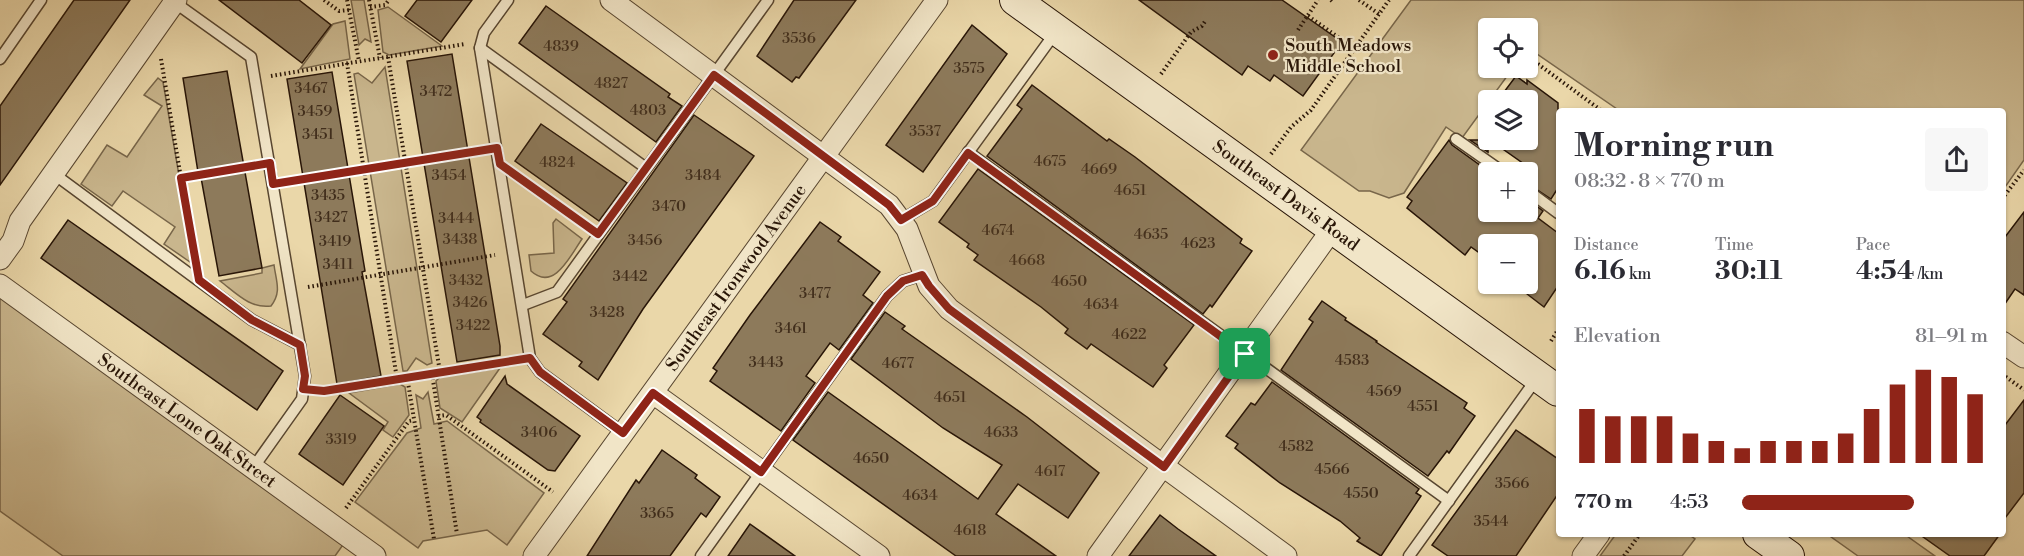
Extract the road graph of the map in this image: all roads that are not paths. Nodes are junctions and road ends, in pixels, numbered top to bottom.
1 (41, 0) edge
2 (508, 0) edge
3 (611, 0) edge
4 (768, 0) edge
5 (937, 0) edge
6 (1016, 0) edge
7 (175, 1) edge
8 (1057, 30) junction
9 (480, 48) junction
10 (0, 59) edge
11 (714, 75) junction
12 (1456, 139) dead end
13 (968, 153) junction
14 (825, 156) junction
15 (1489, 162) edge
16 (646, 168) junction
17 (54, 174) junction
18 (1538, 198) edge
19 (1556, 212) edge
20 (901, 220) junction
21 (1333, 228) junction
22 (0, 259) edge
23 (922, 275) junction
24 (0, 285) edge
25 (523, 305) junction
26 (300, 345) junction
27 (1245, 354) junction
28 (1548, 384) edge
29 (653, 393) junction
30 (623, 433) junction
31 (1164, 467) junction
32 (253, 468) junction
33 (761, 472) junction
34 (1449, 501) junction
35 (1597, 537) edge
36 (1762, 537) edge
37 (375, 556) edge
38 (534, 556) edge
39 (701, 556) edge
40 (879, 556) edge
41 (1098, 556) edge
42 (1286, 556) edge
43 (1409, 556) edge
44 (1583, 556) edge
45 (1790, 556) edge

1 - 10 lane
2 - 9 lane
3 - 11 street
4 - 11 lane
5 - 14 street, Southeast Ironwood Avenue
6 - 8 street, Southeast Davis Road
7 - 17 street
7 - 26 lane
8 - 13 lane
8 - 21 street, Southeast Davis Road
9 - 16 lane
9 - 25 lane
11 - 14 street
11 - 16 lane
12 - 15 lane
13 - 20 lane
13 - 27 lane
14 - 20 street
14 - 29 street, Southeast Ironwood Avenue
16 - 25 lane
17 - 22 street
17 - 26 lane
18 - 19 lane
20 - 23 street
21 - 27 street
21 - 28 street, Southeast Davis Road
23 - 31 street
23 - 33 lane
24 - 32 street, Southeast Lone Oak Street
25 - 30 lane
26 - 32 lane
27 - 31 street
27 - 34 lane
28 - 34 lane
29 - 30 street, Southeast Ironwood Avenue
29 - 33 street
30 - 38 street, Southeast Ironwood Avenue
31 - 41 street
31 - 42 street
32 - 37 street, Southeast Lone Oak Street
33 - 39 lane
33 - 40 street
34 - 43 lane
35 - 44 street
36 - 45 street

